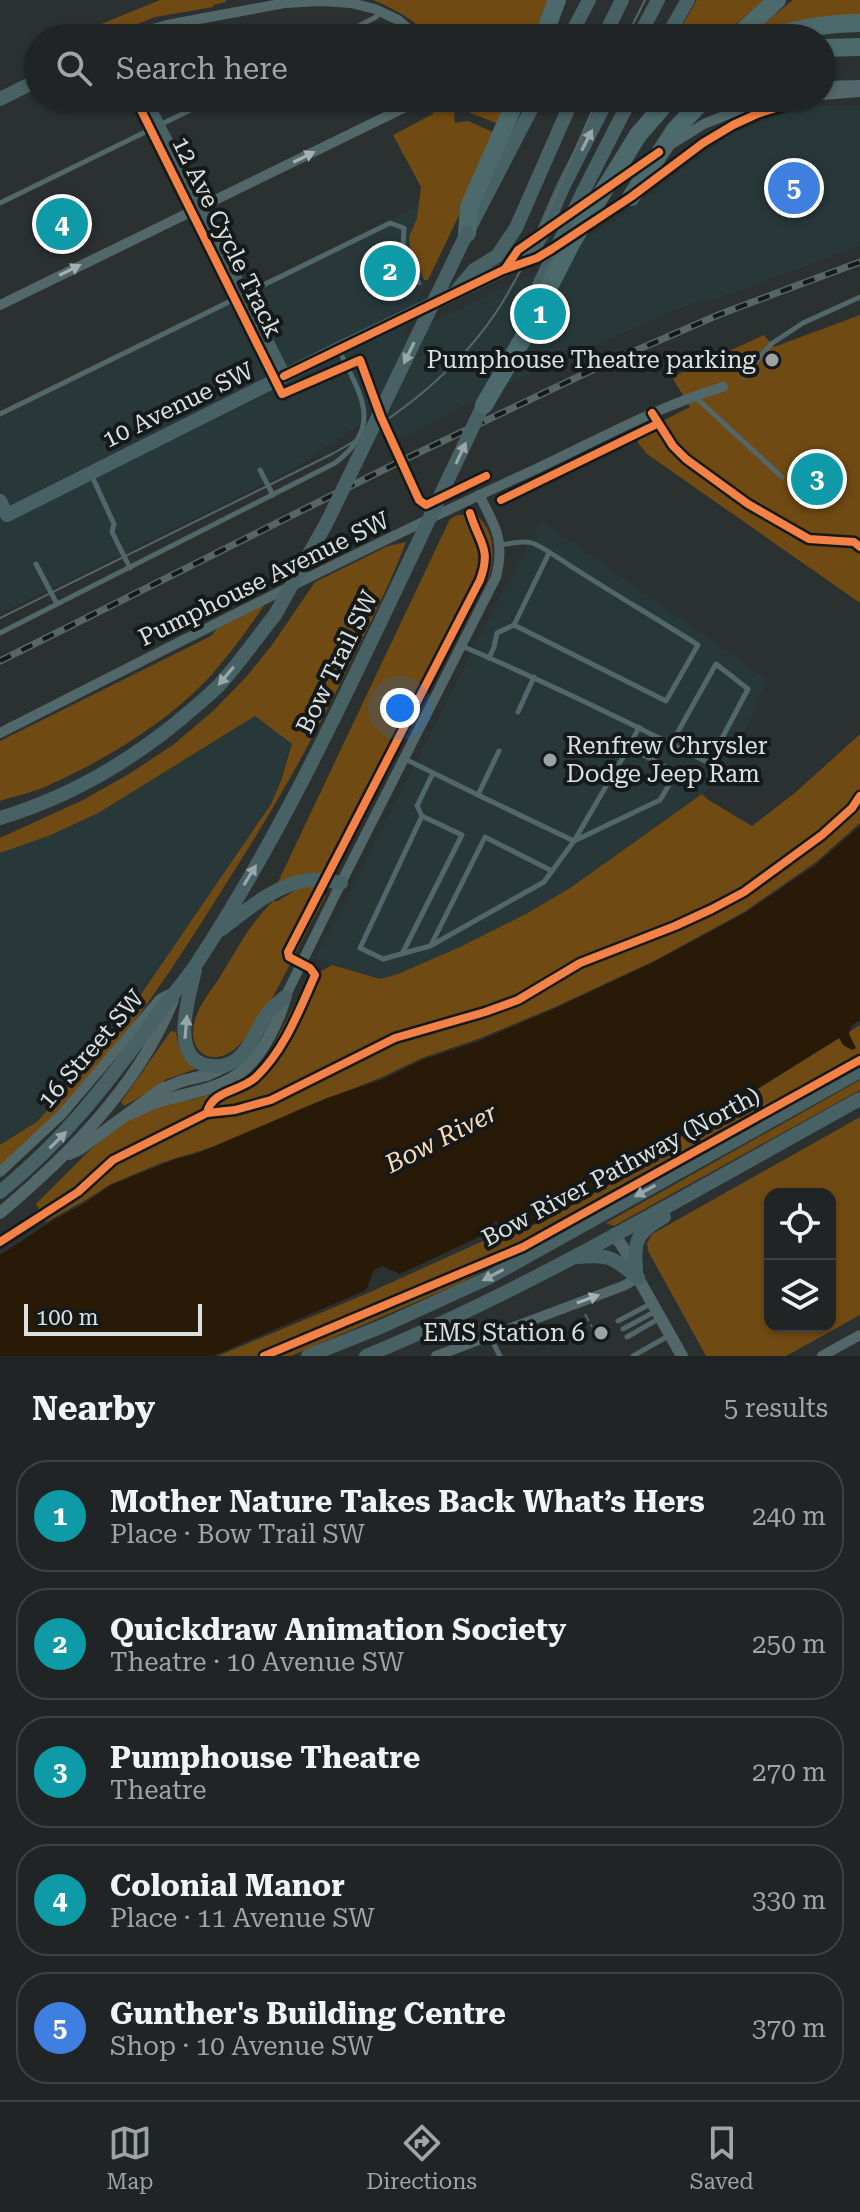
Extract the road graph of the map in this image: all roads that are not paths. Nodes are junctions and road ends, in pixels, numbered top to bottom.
1 (557, 0) edge
2 (589, 0) edge
3 (622, 0) edge
4 (658, 0) edge
5 (688, 0) edge
6 (777, 0) edge
7 (381, 11) junction
8 (860, 23) edge
9 (172, 24) edge
10 (362, 24) edge
11 (403, 24) edge
12 (548, 24) edge
13 (576, 24) edge
14 (610, 24) edge
15 (645, 24) edge
16 (674, 24) edge
17 (750, 24) edge
18 (830, 24) edge
19 (860, 47) edge
20 (836, 48) edge
21 (860, 85) edge
22 (836, 86) edge
23 (24, 87) edge
24 (860, 92) edge
25 (836, 94) edge
26 (0, 99) edge
27 (151, 112) edge
28 (186, 112) edge
29 (395, 112) edge
30 (511, 112) edge
31 (530, 112) edge
32 (567, 112) edge
33 (601, 112) edge
34 (624, 112) edge
35 (658, 112) edge
36 (692, 112) edge
37 (734, 112) edge
38 (763, 112) edge
39 (158, 126) junction
40 (659, 152) junction
41 (563, 187) junction
42 (631, 197) junction
43 (0, 203) edge
44 (199, 208) junction
45 (579, 208) junction
46 (516, 228) junction
47 (467, 233) junction
48 (543, 233) junction
49 (526, 255) junction
50 (419, 283) dead end
51 (455, 293) junction
52 (243, 295) junction
53 (860, 297) edge
54 (0, 305) edge
55 (338, 349) junction
56 (284, 376) junction
57 (744, 376) dead end
58 (723, 387) dead end
59 (693, 396) junction
60 (484, 405) junction
61 (0, 414) edge
62 (260, 470) dead end
63 (91, 473) junction
64 (782, 477) dead end
65 (273, 495) junction
66 (479, 495) junction
67 (0, 501) edge
68 (3, 517) edge
69 (501, 545) junction
70 (549, 553) junction
71 (36, 564) dead end
72 (130, 568) junction
73 (57, 604) junction
74 (514, 625) junction
75 (0, 633) edge
76 (461, 646) junction
77 (489, 658) junction
78 (534, 677) junction
79 (518, 712) dead end
80 (639, 727) junction
81 (0, 733) edge
82 (671, 744) junction
83 (629, 747) junction
84 (499, 751) dead end
85 (404, 759) junction
86 (433, 773) junction
87 (478, 795) junction
88 (422, 816) junction
89 (1, 819) edge
90 (574, 841) junction
91 (552, 871) junction
92 (341, 883) junction
93 (216, 934) junction
94 (430, 946) junction
95 (402, 954) junction
96 (196, 965) junction
97 (178, 987) junction
98 (285, 997) junction
99 (230, 1064) junction
100 (860, 1071) edge
101 (860, 1102) edge
102 (127, 1115) junction
103 (59, 1158) junction
104 (0, 1172) edge
105 (0, 1192) edge
106 (0, 1213) edge
107 (614, 1234) junction
108 (561, 1238) junction
109 (570, 1258) junction
110 (637, 1273) junction
111 (656, 1311) junction
112 (618, 1321) dead end
113 (623, 1329) dead end
114 (670, 1335) junction
115 (860, 1335) edge
116 (489, 1336) junction
117 (627, 1337) dead end
118 (308, 1356) edge
119 (366, 1356) edge
120 (436, 1356) edge
121 (500, 1356) edge
122 (633, 1356) edge
123 (682, 1356) edge
124 (822, 1356) edge

1 - 12 highway
2 - 13 main road
3 - 14 main road
4 - 15 main road
5 - 16 main road
6 - 17 highway
7 - 9 street
7 - 10 lane
7 - 11 street
8 - 18 highway
19 - 20 highway
21 - 22 street
23 - 26 main road
24 - 25 street
27 - 39 main road
28 - 39 lane
44 -> 29 street
30 - 47 highway
31 - 47 main road
32 - 46 main road
41 -> 33 main road, 10 Avenue SW
34 - 60 main road, Bow Trail SW, bridge
35 - 60 highway, bridge
36 - 40 highway
37 - 40 street
38 - 42 street
39 - 43 lane
39 - 44 main road
40 - 42 highway
40 - 45 street
41 - 45 main road
41 - 48 main road, 10 Avenue SW
42 - 49 street
44 - 52 main road
54 -> 44 street
45 - 48 street
46 - 49 main road
46 - 51 main road
47 -> 89 main road, bridge
48 - 49 main road, 10 Avenue SW
49 - 51 main road, 10 Avenue SW
50 - 52 lane
51 - 55 main road, 10 Avenue SW
52 - 56 main road
52 - 61 lane
53 - 57 lane
55 - 56 main road, 10 Avenue SW
55 - 65 lane
56 - 63 main road, 10 Avenue SW
58 - 59 street, Pumphouse Avenue SW
59 - 64 lane
59 - 66 street, Pumphouse Avenue SW
93 -> 60 main road, Bow Trail SW, bridge
62 - 65 lane
63 - 68 main road, 10 Avenue SW
63 - 72 lane
65 - 72 lane
66 - 69 street
66 - 81 street, Pumphouse Avenue SW
67 - 68 main road
69 - 70 lane
69 - 76 street
70 - 74 lane
70 - 74 lane
71 - 73 lane
72 - 73 lane
73 - 75 lane
74 - 77 lane
76 - 77 lane
76 - 85 street
77 - 78 lane
78 - 79 lane
78 - 80 lane
80 - 82 lane
80 - 83 lane
82 - 82 lane
83 - 90 lane
83 - 90 lane
84 - 87 lane
85 - 86 lane
85 - 92 street
86 - 87 lane
86 - 88 lane
87 - 90 lane
88 - 95 lane
88 - 95 lane
90 - 91 lane
91 - 94 lane
91 - 94 lane
92 - 93 main road
92 - 98 street
93 - 96 main road, Bow Trail SW
94 - 95 lane
96 - 97 main road, Bow Trail SW
99 -> 96 main road
97 - 103 street
97 - 104 street, 16 Street SW
105 -> 97 main road, Bow Trail SW
98 - 99 main road
98 - 102 street
99 - 102 street
100 -> 108 main road
101 - 107 main road
101 - 110 main road
102 - 103 street
103 - 106 street
107 - 108 main road
107 - 109 main road
107 - 110 street
108 -> 118 main road
109 - 110 main road
109 - 119 main road
110 - 111 street
116 -> 110 street
111 - 112 lane
111 - 113 lane
111 - 114 street
111 - 117 lane
114 - 122 lane
114 - 123 street
115 - 124 street
116 - 120 street
116 - 121 lane

